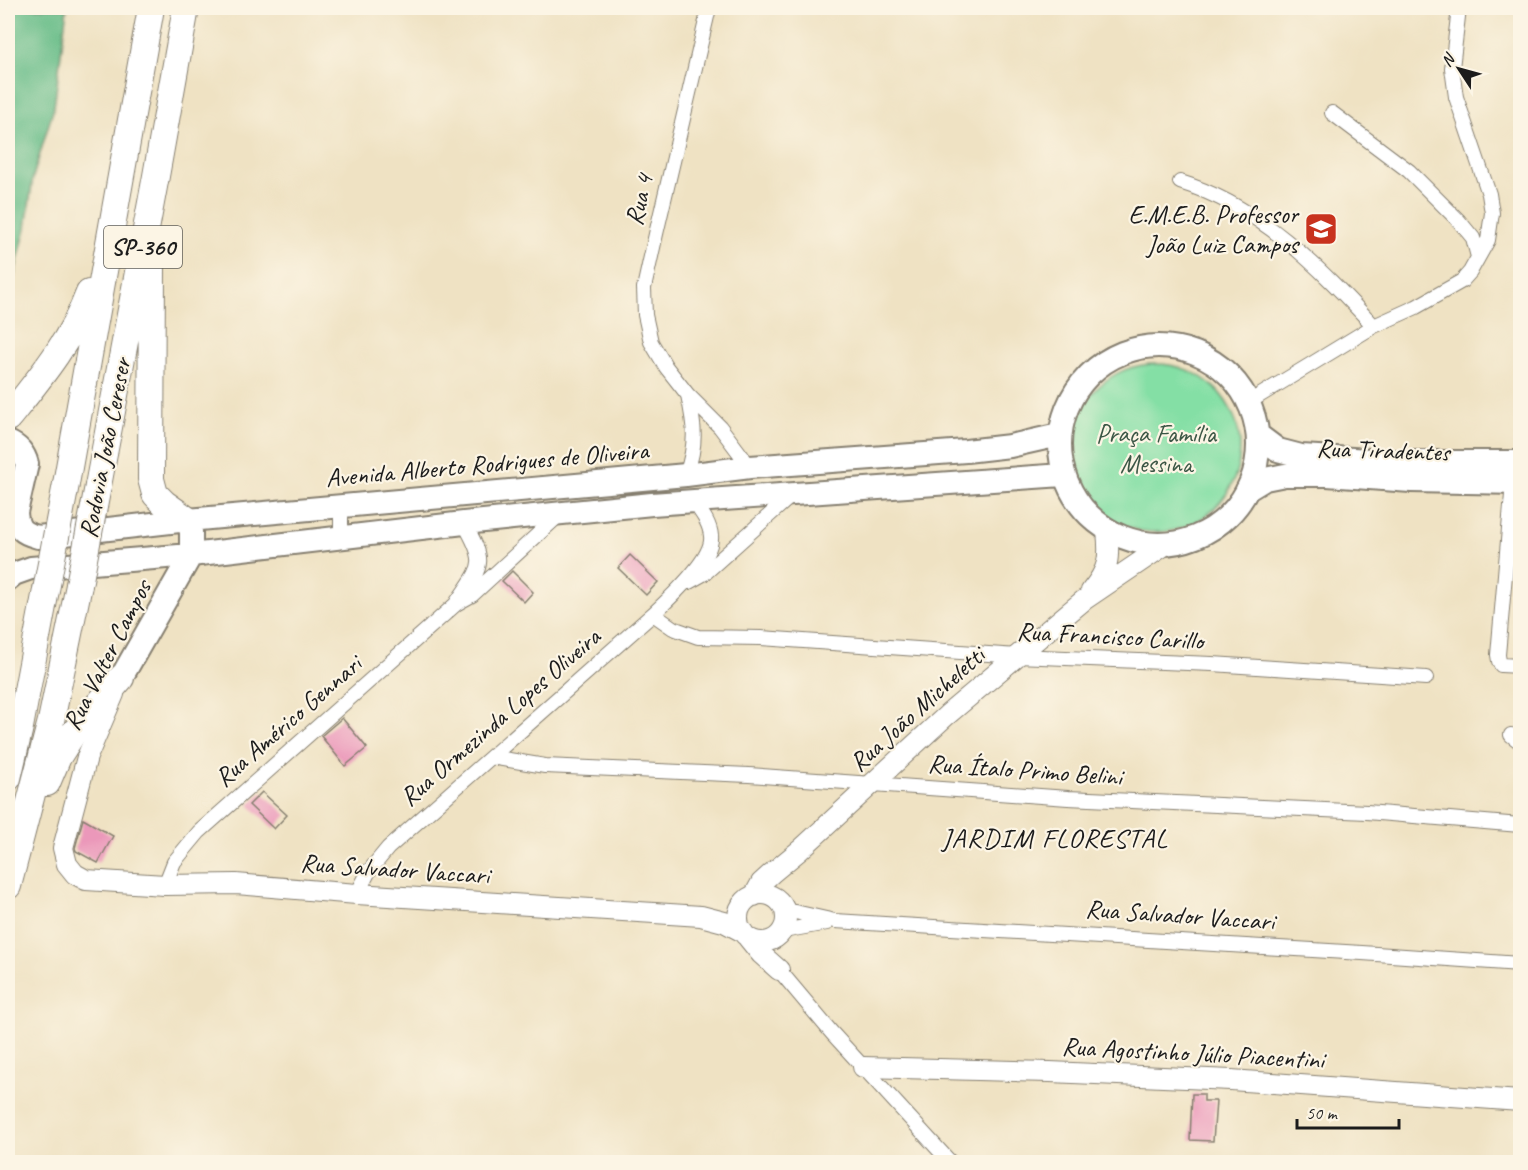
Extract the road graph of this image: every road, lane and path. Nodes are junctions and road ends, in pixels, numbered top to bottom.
1 (151, 8) edge
2 (186, 8) edge
3 (710, 8) edge
4 (1459, 8) edge
5 (1332, 113) dead end
6 (156, 176) junction
7 (1180, 182) dead end
8 (109, 242) junction
9 (1478, 256) junction
10 (1374, 326) junction
11 (688, 395) junction
12 (1249, 402) junction
13 (8, 418) edge
14 (1059, 435) junction
15 (1258, 435) junction
16 (8, 442) edge
17 (750, 467) junction
18 (687, 475) junction
19 (1063, 475) junction
20 (1518, 476) edge
21 (1247, 490) junction
22 (794, 494) junction
23 (694, 502) junction
24 (341, 506) junction
25 (560, 514) junction
26 (188, 520) junction
27 (464, 523) junction
28 (1107, 531) junction
29 (341, 537) junction
30 (1165, 545) junction
31 (191, 555) junction
32 (8, 579) edge
33 (684, 585) junction
34 (1084, 600) junction
35 (456, 604) junction
36 (653, 614) junction
37 (1017, 656) junction
38 (1521, 666) edge
39 (121, 678) junction
40 (1426, 678) dead end
41 (491, 757) junction
42 (8, 778) edge
43 (874, 784) junction
44 (1521, 825) edge
45 (788, 860) junction
46 (14, 861) junction
47 (86, 880) joint
48 (165, 885) junction
49 (8, 886) edge
50 (357, 894) junction
51 (748, 901) junction
52 (701, 916) junction
53 (782, 921) junction
54 (835, 921) junction
55 (745, 935) junction
56 (1521, 964) edge
57 (779, 970) junction
58 (863, 1067) junction
59 (1521, 1101) edge
60 (950, 1162) edge

1 - 8 highway, Rodovia João Cereser / SP-360
2 - 6 highway, Rodovia João Cereser / SP-360
3 - 11 street, Rua 4
4 - 9 street
5 - 9 street
6 - 26 highway
6 - 46 highway, Rodovia João Cereser / SP-360, bridge
7 - 10 street
8 - 13 highway
8 - 42 highway, Rodovia João Cereser / SP-360, bridge
9 - 10 street
10 - 12 street
11 - 17 street, Rua 4
11 - 18 street, Rua 4
12 - 14 main road
12 - 15 main road
14 - 17 main road, Avenida Alberto Rodrigues de Oliveira
14 - 19 main road
15 - 20 main road, Rua Tiradentes
15 - 21 main road
16 - 26 main road, Avenida Alberto Rodrigues de Oliveira
17 - 18 main road, Avenida Alberto Rodrigues de Oliveira
18 - 24 main road, Avenida Alberto Rodrigues de Oliveira
19 - 22 main road
19 - 28 main road
20 - 21 main road, Rua Tiradentes
20 - 38 street
21 - 30 main road
22 - 23 main road
22 - 33 street, Rua Ormezinda Lopes Oliveira
23 - 25 main road
23 - 33 street, Rua Ormezinda Lopes Oliveira
24 - 26 main road, Avenida Alberto Rodrigues de Oliveira
24 - 29 street
25 - 27 main road
25 - 35 street, Rua Américo Gennari
26 - 31 main road
27 - 29 main road
27 - 35 street, Rua Américo Gennari
28 - 30 main road
28 - 34 street, Rua João Micheletti
29 - 31 main road
30 - 34 street, Rua João Micheletti
31 - 32 main road
31 - 39 main road, Rua Valter Campos
33 - 36 street, Rua Ormezinda Lopes Oliveira
34 - 37 street, Rua João Micheletti
35 - 48 street, Rua Américo Gennari
36 - 37 street, Rua Francisco Carillo
36 - 41 street, Rua Ormezinda Lopes Oliveira
37 - 40 street, Rua Francisco Carillo
37 - 43 street, Rua João Micheletti
39 - 46 highway
39 - 47 street, Rua Valter Campos
41 - 43 street, Rua Ítalo Primo Belini
41 - 50 street, Rua Ormezinda Lopes Oliveira
43 - 44 street, Rua Ítalo Primo Belini
43 - 45 street, Rua João Micheletti
45 - 51 street, Rua João Micheletti
45 - 53 street
46 - 49 highway, Rodovia João Cereser / SP-360
47 - 48 street, Rua Salvador Vaccari
48 - 50 street, Rua Salvador Vaccari
50 - 52 street, Rua Salvador Vaccari
51 - 52 street, Rua Salvador Vaccari
51 - 53 street
51 - 55 street
52 - 55 street, Rua Salvador Vaccari
53 - 54 street, Rua Salvador Vaccari
53 - 54 street, Rua Salvador Vaccari
53 - 55 street
53 - 57 street
54 - 56 street, Rua Salvador Vaccari
55 - 57 street
57 - 58 street
58 - 59 street, Rua Agostinho Júlio Piacentini
58 - 60 street

